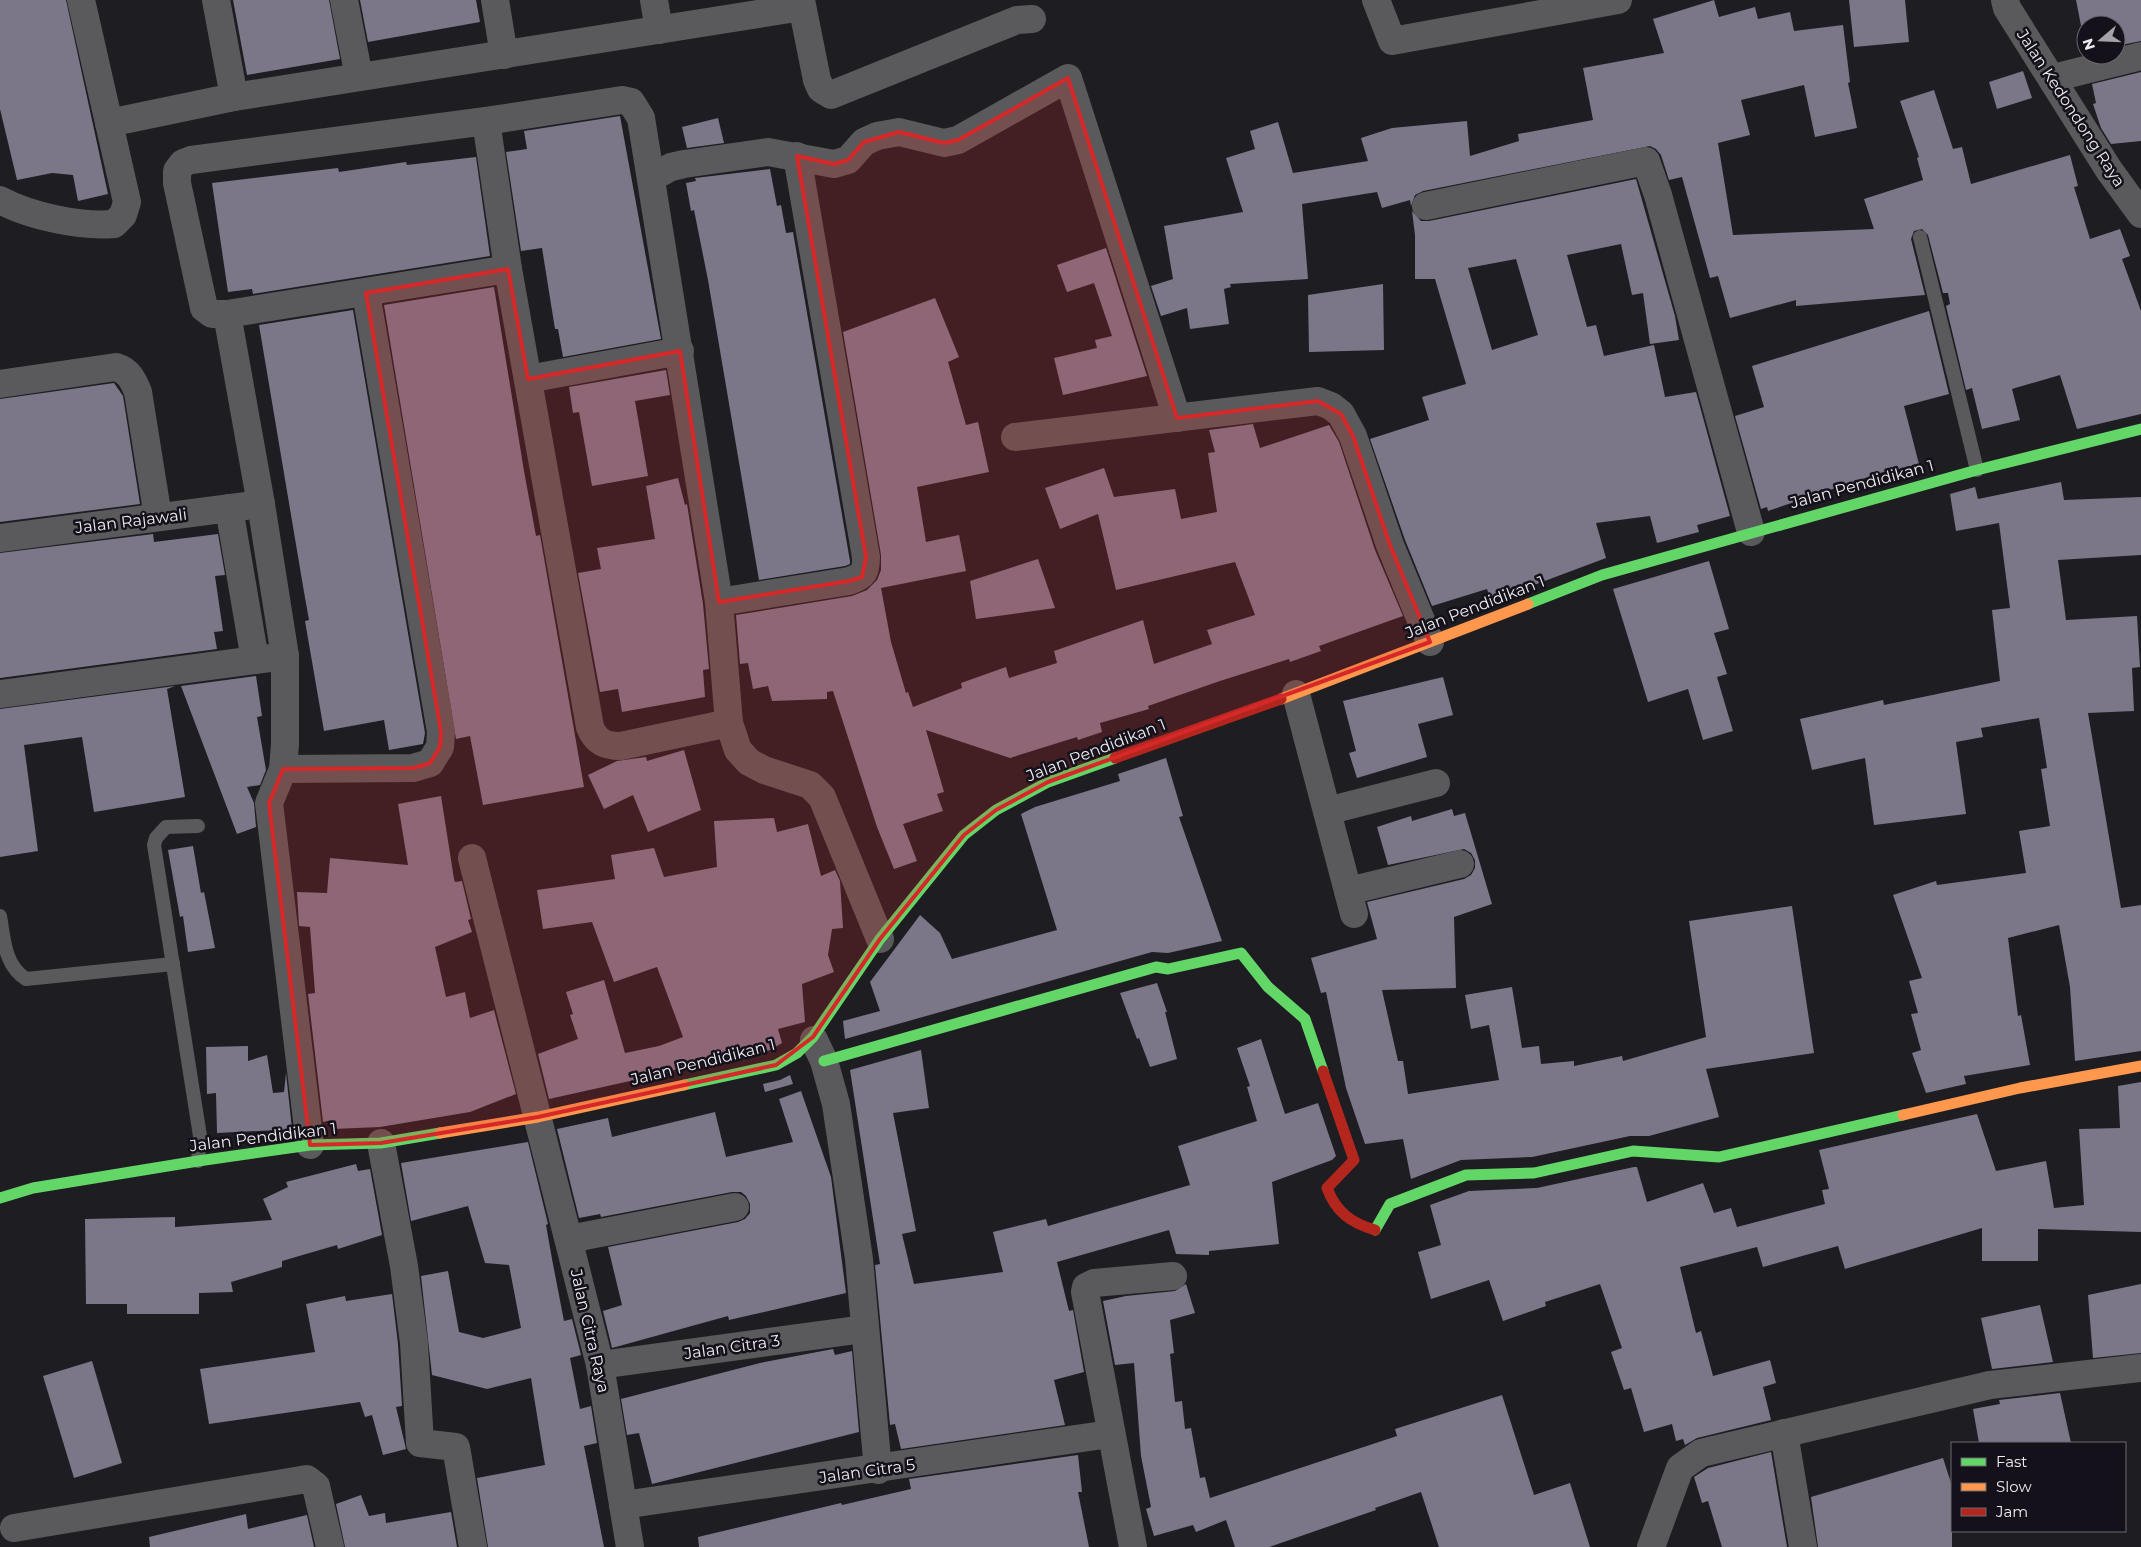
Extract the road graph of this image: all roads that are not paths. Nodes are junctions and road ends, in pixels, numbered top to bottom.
1 (81, 0) edge
2 (216, 0) edge
3 (344, 0) edge
4 (495, 0) edge
5 (654, 0) edge
6 (1376, 0) edge
7 (1618, 0) edge
8 (2004, 0) edge
9 (801, 4) edge
10 (1032, 19) dead end
11 (660, 30) junction
12 (504, 54) junction
13 (2141, 56) edge
14 (359, 77) junction
15 (2053, 78) junction
16 (234, 97) junction
17 (486, 121) junction
18 (109, 122) junction
19 (797, 156) junction
20 (651, 178) junction
21 (0, 200) edge
22 (1426, 206) dead end
23 (2141, 214) edge
24 (1920, 237) dead end
25 (508, 269) junction
26 (366, 293) junction
27 (227, 314) junction
28 (680, 352) junction
29 (528, 379) junction
30 (0, 384) edge
31 (1177, 418) junction
32 (2141, 429) edge
33 (1015, 437) dead end
34 (1977, 470) junction
35 (261, 504) junction
36 (229, 508) junction
37 (158, 517) junction
38 (1751, 532) junction
39 (0, 538) edge
40 (719, 602) junction
41 (1430, 642) junction
42 (285, 656) junction
43 (255, 660) junction
44 (0, 694) edge
45 (1296, 694) junction
46 (729, 723) junction
47 (283, 769) junction
48 (1436, 783) dead end
49 (1327, 811) junction
50 (198, 826) dead end
51 (472, 858) dead end
52 (1460, 864) dead end
53 (0, 916) edge
54 (880, 939) junction
55 (173, 964) junction
56 (818, 1049) junction
57 (2141, 1066) edge
58 (538, 1117) junction
59 (381, 1143) junction
60 (310, 1145) junction
61 (198, 1161) junction
62 (0, 1198) edge
63 (735, 1208) dead end
64 (569, 1239) junction
65 (1173, 1276) dead end
66 (864, 1328) junction
67 (600, 1365) junction
68 (2141, 1368) edge
69 (1784, 1433) junction
70 (1110, 1434) junction
71 (878, 1470) junction
72 (623, 1505) junction
73 (14, 1528) dead end
74 (330, 1547) edge
75 (473, 1547) edge
76 (630, 1547) edge
77 (1133, 1547) edge
78 (1651, 1547) edge
79 (1803, 1547) edge

1 - 18 street
2 - 16 street
3 - 14 street
4 - 12 street
5 - 11 street
6 - 7 street
8 - 15 street, Jalan Kedondong Raya
9 - 10 street
9 - 11 street
11 - 12 street
12 - 14 street
13 - 15 street
14 - 16 street
15 - 23 street, Jalan Kedondong Raya
16 - 18 street
17 - 20 street
17 - 25 street
17 - 27 street
18 - 21 street
19 - 20 street
19 - 31 street
19 - 40 street
20 - 28 street
22 - 38 street
24 - 34 lane
25 - 26 street
25 - 29 street
26 - 27 street
26 - 47 street
27 - 35 street
28 - 29 street
28 - 40 street
29 - 46 street
30 - 37 street
31 - 33 street
31 - 41 street
32 - 34 street, Jalan Pendidikan 1
34 - 38 street, Jalan Pendidikan 1
35 - 36 street, Jalan Rajawali
35 - 42 street
36 - 37 street, Jalan Rajawali
36 - 43 street
37 - 39 street, Jalan Rajawali
38 - 41 street, Jalan Pendidikan 1
40 - 46 street
41 - 45 street, Jalan Pendidikan 1
42 - 43 street
42 - 47 street
43 - 44 street
45 - 49 street
45 - 54 street, Jalan Pendidikan 1
46 - 54 street
47 - 60 street
48 - 49 street
49 - 52 street
50 - 55 lane
51 - 58 street, Jalan Citra Raya
53 - 55 lane
54 - 56 street, Jalan Pendidikan 1
55 - 61 lane
56 - 57 street
56 - 58 street, Jalan Pendidikan 1
56 - 66 street
58 - 59 street, Jalan Pendidikan 1
58 - 64 street, Jalan Citra Raya
59 - 60 street, Jalan Pendidikan 1
59 - 75 street
60 - 61 street, Jalan Pendidikan 1
61 - 62 street, Jalan Pendidikan 1
63 - 64 street
64 - 67 street, Jalan Citra Raya
65 - 70 street
66 - 67 street, Jalan Citra 3
66 - 71 street
67 - 72 street, Jalan Citra Raya
68 - 69 street
69 - 78 street
69 - 79 street
70 - 71 street, Jalan Citra 5
70 - 77 street
71 - 72 street, Jalan Citra 5
72 - 76 street, Jalan Citra Raya
73 - 74 street

